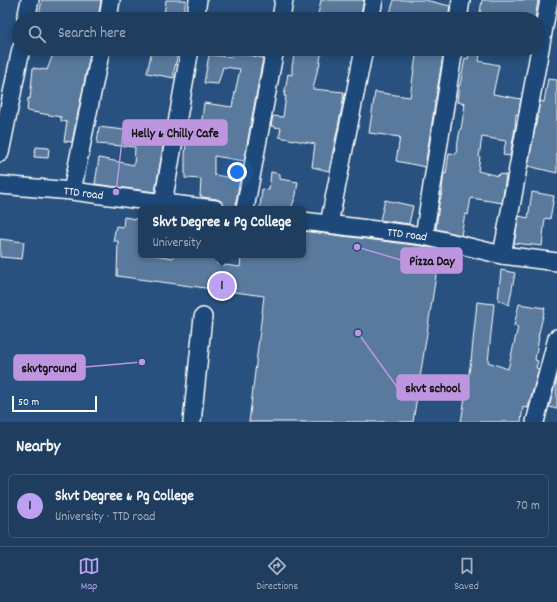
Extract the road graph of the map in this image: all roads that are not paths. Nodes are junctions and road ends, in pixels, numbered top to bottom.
1 (30, 0) edge
2 (111, 0) edge
3 (198, 0) edge
4 (284, 0) edge
5 (374, 0) edge
6 (462, 0) edge
7 (549, 0) edge
8 (27, 12) edge
9 (109, 12) edge
10 (196, 12) edge
11 (281, 12) edge
12 (371, 12) edge
13 (459, 12) edge
14 (545, 22) edge
15 (19, 56) edge
16 (100, 56) edge
17 (189, 56) edge
18 (274, 56) edge
19 (363, 56) edge
20 (453, 56) edge
21 (539, 56) edge
22 (0, 153) edge
23 (0, 185) edge
24 (72, 191) junction
25 (163, 203) junction
26 (189, 206) edge
27 (246, 206) edge
28 (306, 221) edge
29 (329, 224) junction
30 (424, 236) junction
31 (502, 255) junction
32 (557, 262) edge
33 (203, 317) dead end
34 (557, 338) edge
35 (192, 422) edge
36 (535, 422) edge

1 - 8 street
2 - 9 street
3 - 10 street
4 - 11 street
5 - 12 street
6 - 13 street
7 - 14 street
15 - 22 street
16 - 24 street
17 - 25 street
18 - 27 street
19 - 29 street
20 - 30 street
21 - 31 street
23 - 24 street, TTD road
24 - 25 street, TTD road
25 - 26 street, TTD road
28 - 29 street, TTD road
29 - 30 street, TTD road
30 - 31 street, TTD road
31 - 32 street, TTD road
33 - 35 street
34 - 36 street

